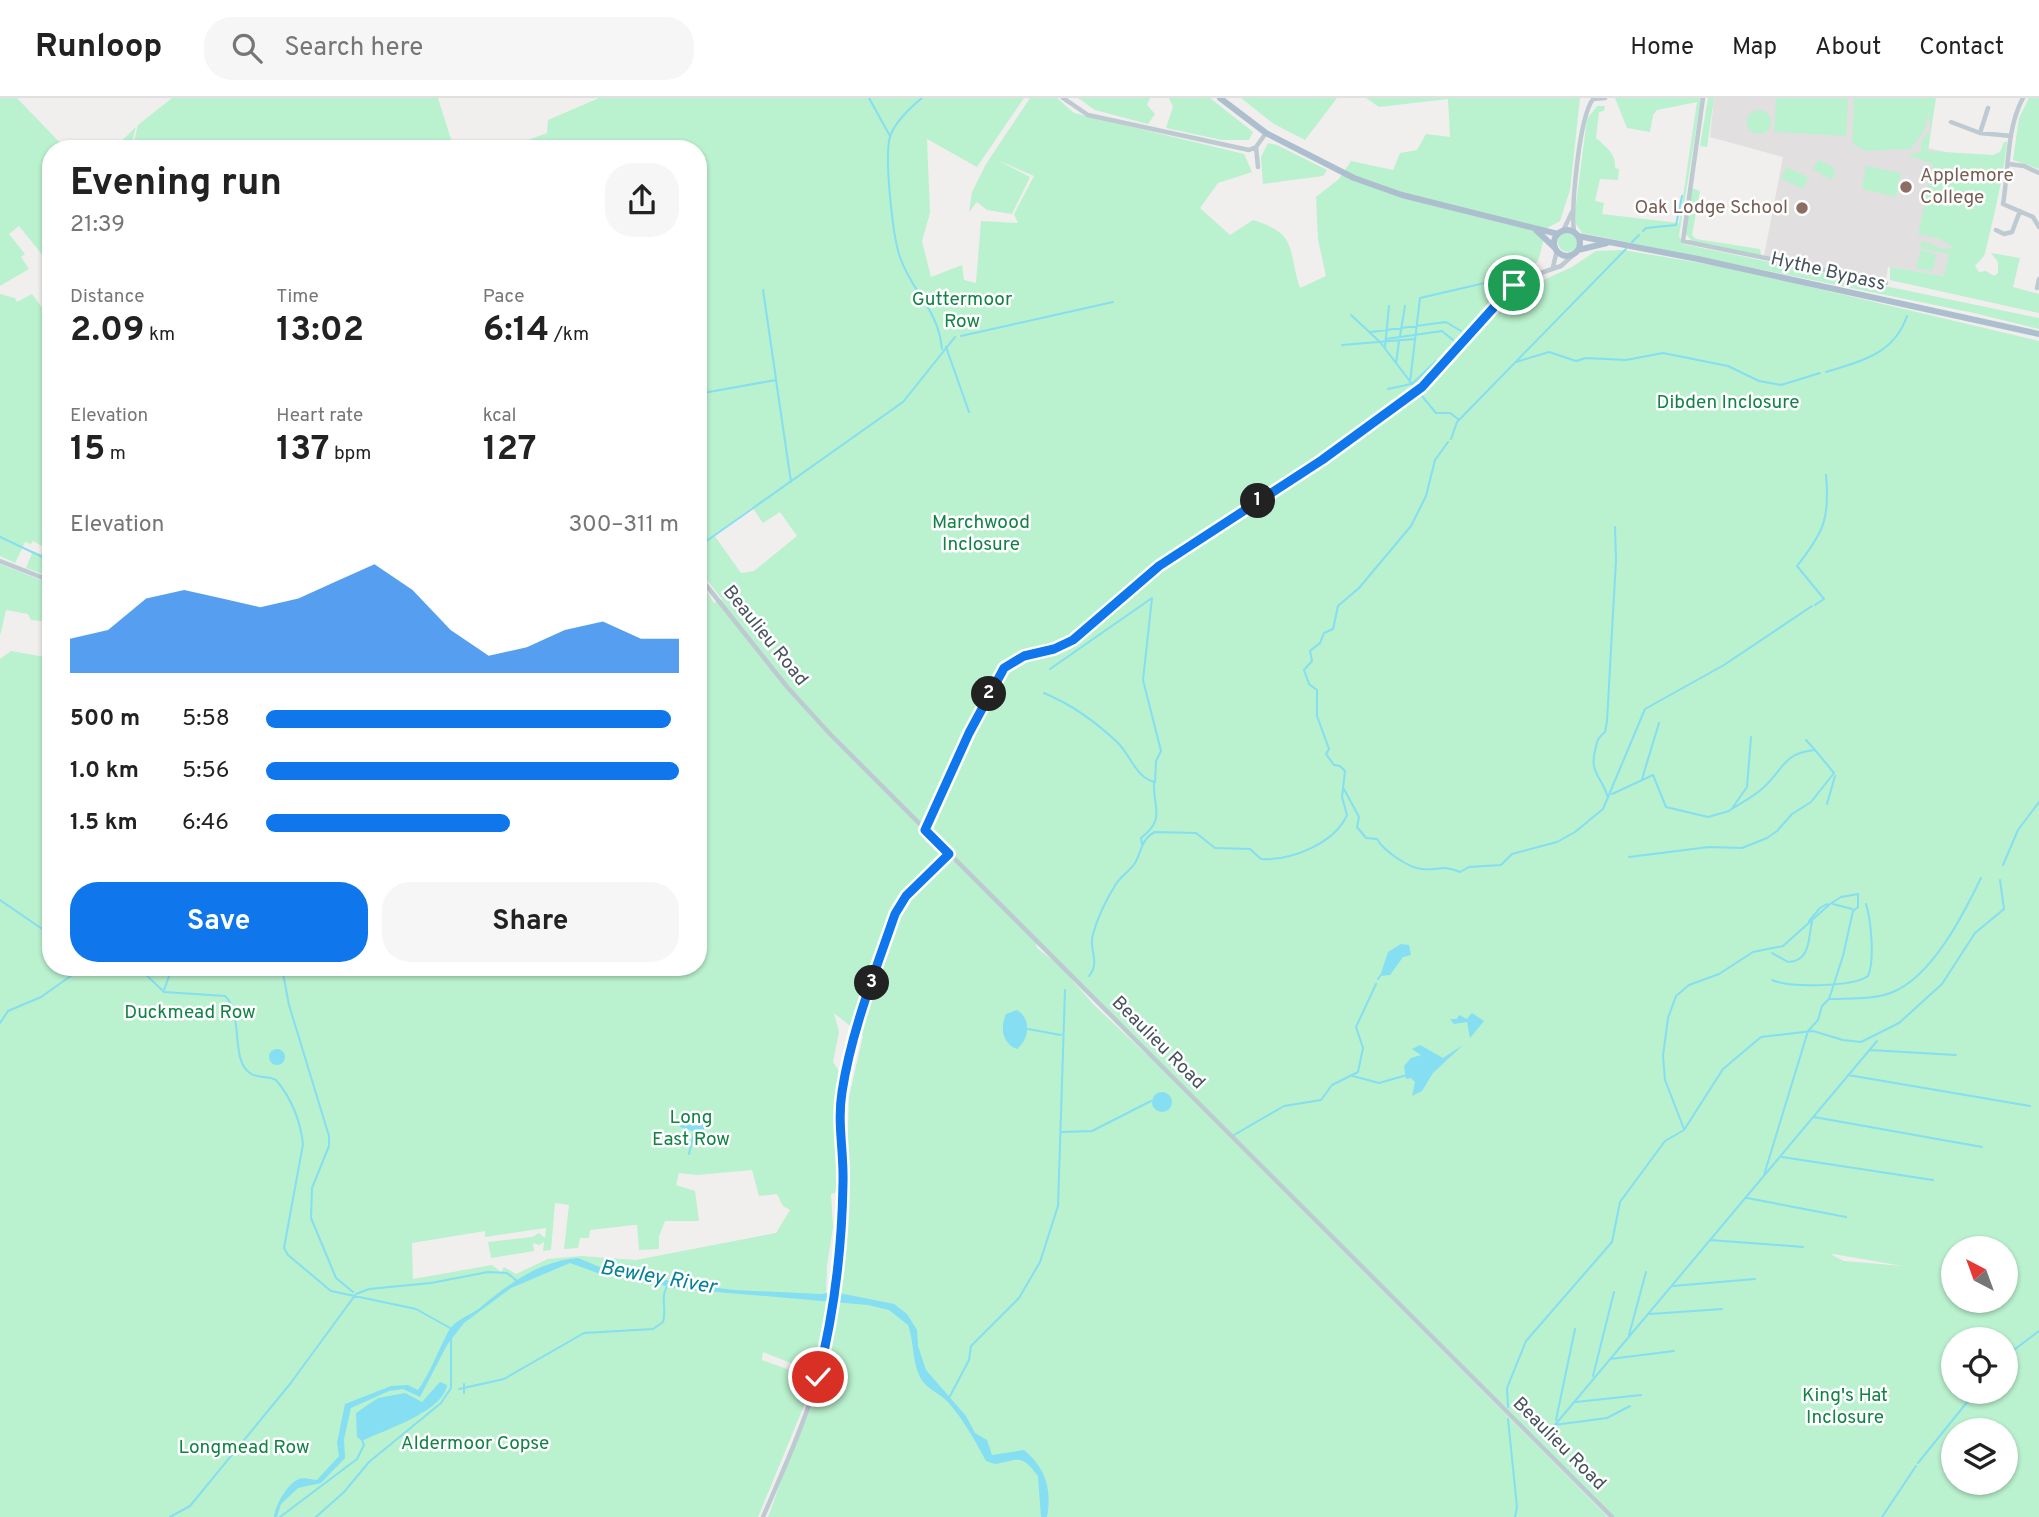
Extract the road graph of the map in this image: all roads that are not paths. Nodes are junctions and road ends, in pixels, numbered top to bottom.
1 (1063, 98) edge
2 (1220, 98) edge
3 (1593, 98) edge
4 (1605, 98) edge
5 (1703, 98) edge
6 (2023, 98) edge
7 (1988, 108) dead end
8 (1951, 122) dead end
9 (1266, 132) junction
10 (1980, 133) junction
11 (2011, 136) junction
12 (1256, 147) junction
13 (2009, 164) junction
14 (1258, 167) dead end
15 (2039, 173) edge
16 (1573, 211) junction
17 (2020, 211) junction
18 (2039, 227) edge
19 (1534, 229) junction
20 (1996, 230) dead end
21 (1561, 233) junction
22 (2009, 233) junction
23 (1576, 234) junction
24 (2009, 241) dead end
25 (1609, 242) junction
26 (1556, 249) junction
27 (1576, 252) junction
28 (1553, 268) junction
29 (2039, 279) edge
30 (1886, 283) dead end
31 (2037, 288) dead end
32 (2039, 334) edge
33 (0, 561) edge
34 (42, 577) edge
35 (707, 586) edge
36 (925, 830) junction
37 (949, 854) junction
38 (763, 1517) edge
39 (1612, 1517) edge

1 - 12 street
2 - 9 main road
3 - 4 street
3 - 16 street
5 - 30 street
6 - 11 street
7 - 10 street
8 - 10 street
9 - 12 street
9 - 19 main road
10 - 11 street
11 - 13 street
12 - 14 street
13 - 15 street
13 - 17 street
16 - 21 street
16 - 23 street
17 - 18 street
17 - 22 street
19 - 21 main road
19 - 26 main road
20 - 22 street
21 - 23 main road, Hythe Bypass
21 - 26 main road
22 - 24 street
23 - 25 main road, Hythe Bypass
23 - 27 main road
25 - 27 main road, Hythe Bypass
25 - 32 main road, Hythe Bypass
26 - 27 main road
26 - 28 street
27 - 28 street
28 - 36 street
29 - 31 street
33 - 34 street
35 - 36 street, Beaulieu Road
36 - 37 street, Beaulieu Road
37 - 38 street
37 - 39 street, Beaulieu Road

